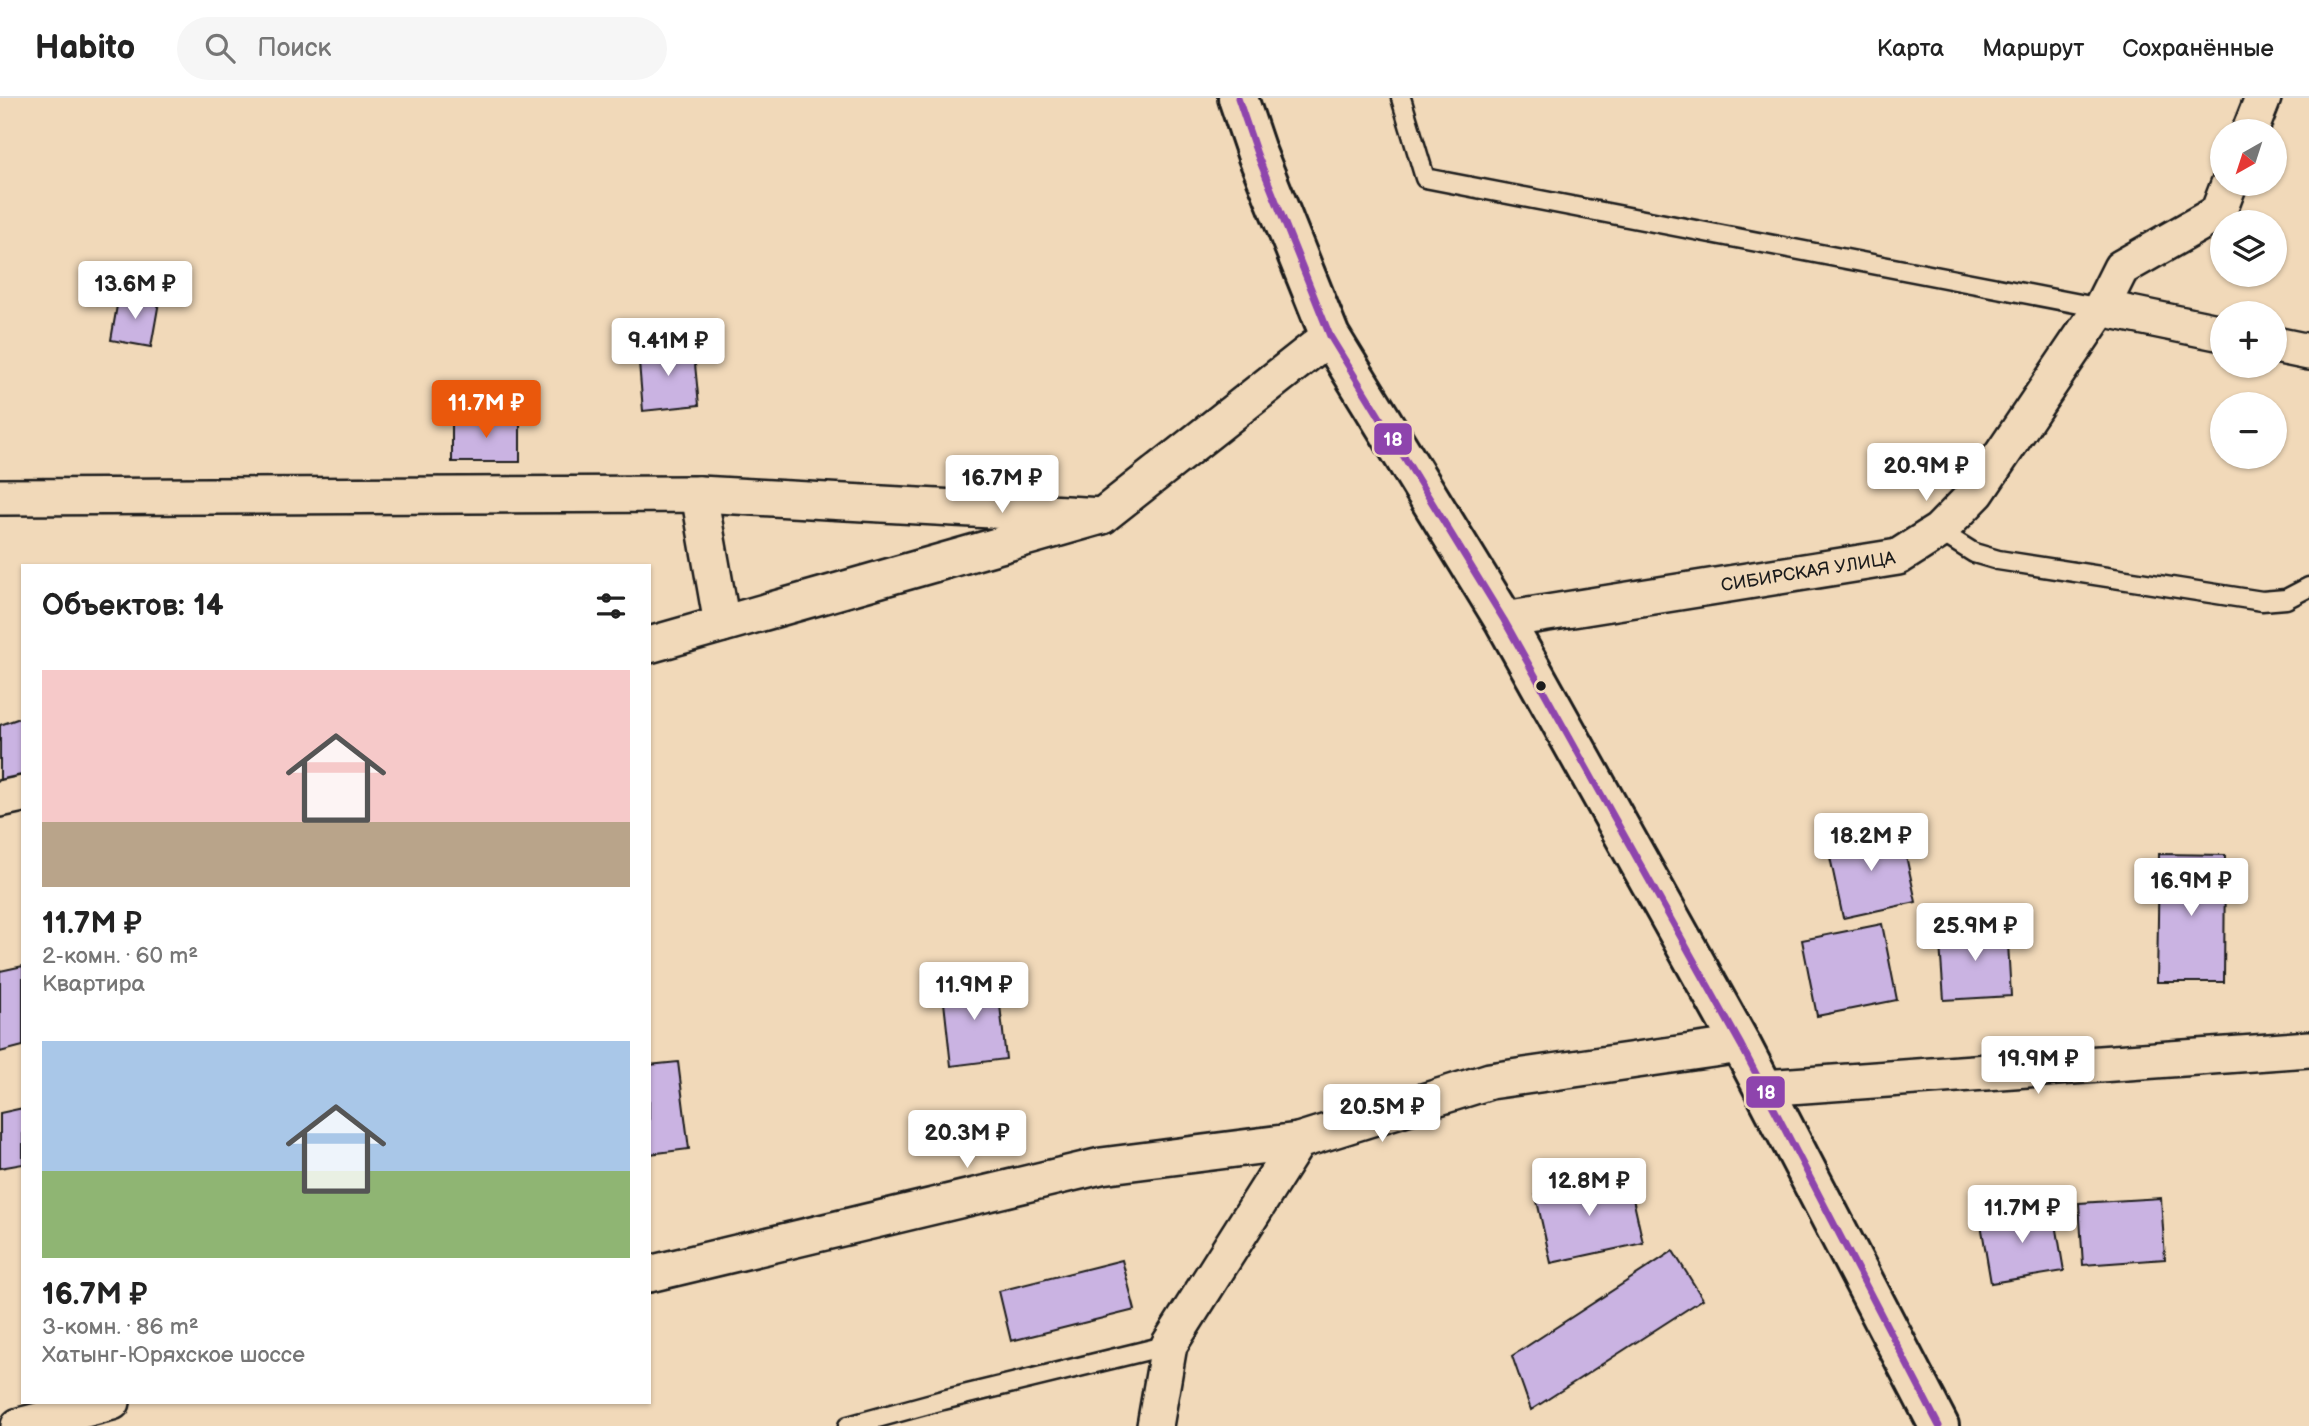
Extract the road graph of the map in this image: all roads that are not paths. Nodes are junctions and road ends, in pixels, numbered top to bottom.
1 (1238, 98) edge
2 (1401, 98) edge
3 (2263, 98) edge
4 (2255, 119) edge
5 (2224, 196) edge
6 (2101, 307) junction
7 (2210, 331) edge
8 (1330, 336) junction
9 (2287, 347) edge
10 (2309, 352) edge
11 (699, 494) junction
12 (0, 498) edge
13 (1102, 516) junction
14 (1939, 531) junction
15 (2309, 587) edge
16 (1504, 621) junction
17 (722, 624) junction
18 (651, 644) edge
19 (21, 794) edge
20 (0, 799) edge
21 (1741, 1045) junction
22 (2309, 1049) edge
23 (1763, 1088) junction
24 (1298, 1141) junction
25 (651, 1274) edge
26 (1169, 1345) junction
27 (103, 1404) edge
28 (19, 1426) edge
29 (848, 1426) edge
30 (1155, 1426) edge
31 (1939, 1426) edge

1 - 8 street
2 - 6 lane
3 - 4 street
5 - 6 street, СИБИРСКАЯ УЛИЦА
6 - 7 street
6 - 14 street, СИБИРСКАЯ УЛИЦА
8 - 13 street
8 - 16 street
9 - 10 street
11 - 12 street
11 - 13 street
11 - 17 street
13 - 17 street
14 - 15 lane
14 - 16 street, СИБИРСКАЯ УЛИЦА
16 - 21 street
17 - 18 street
19 - 20 street
21 - 23 street
21 - 24 street
22 - 23 street
23 - 31 street
24 - 25 street
24 - 26 street
26 - 29 lane
26 - 30 street
27 - 28 street

